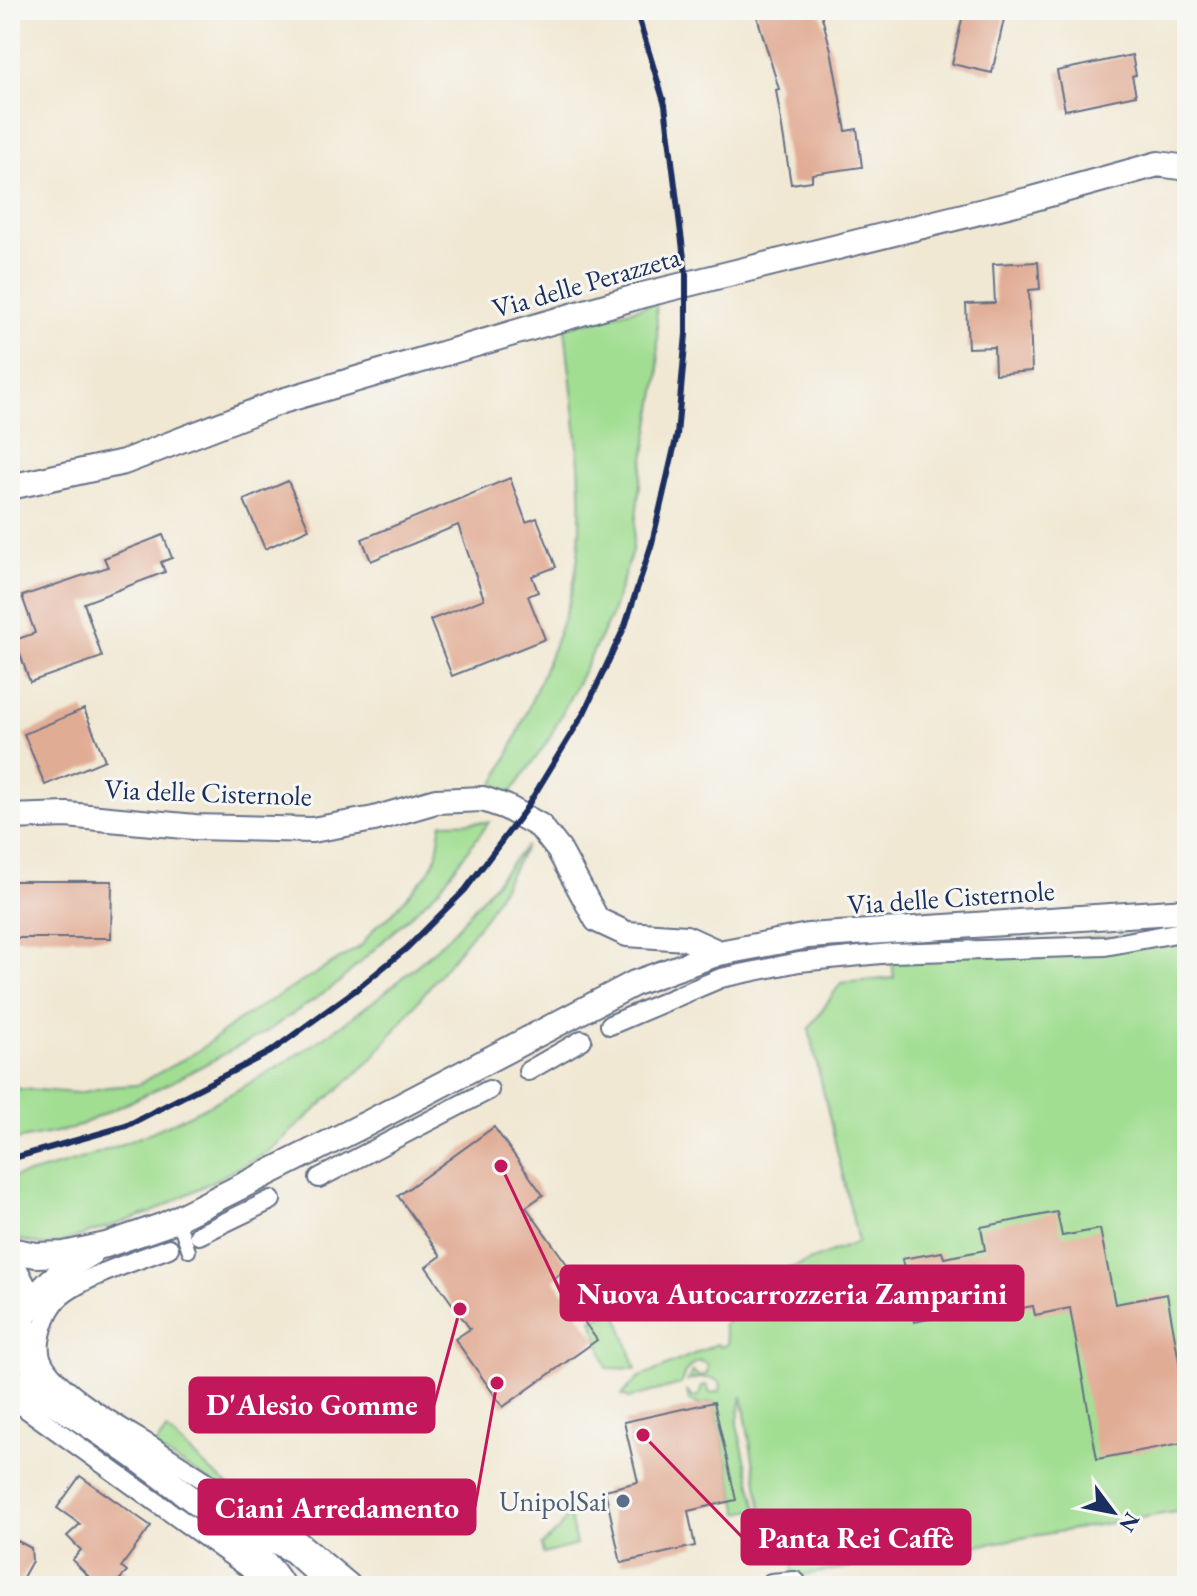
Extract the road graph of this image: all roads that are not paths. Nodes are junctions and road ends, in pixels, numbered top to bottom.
1 (1187, 150) edge
2 (1158, 164) junction
3 (1187, 168) edge
4 (10, 487) edge
5 (10, 817) edge
6 (1187, 911) edge
7 (1187, 931) edge
8 (719, 953) junction
9 (610, 1025) dead end
10 (582, 1040) dead end
11 (528, 1071) dead end
12 (489, 1090) dead end
13 (319, 1178) dead end
14 (271, 1200) dead end
15 (177, 1218) junction
16 (194, 1243) joint
17 (106, 1245) junction
18 (169, 1248) dead end
19 (10, 1250) edge
20 (10, 1260) edge
21 (10, 1285) edge
22 (16, 1320) edge
23 (10, 1342) edge
24 (10, 1380) edge
25 (10, 1397) edge
26 (65, 1410) junction
27 (178, 1489) junction
28 (341, 1584) edge
29 (264, 1586) edge
30 (282, 1586) edge

1 - 2 street
2 - 3 street, Via delle Perazzeta
2 - 4 street, Via delle Perazzeta
5 - 8 street, Via delle Cisternole
6 - 8 street, Via delle Cisternole
7 - 9 street
8 - 15 street, Via delle Cisternole
10 - 11 street
12 - 13 street
14 - 16 street
15 - 16 lane
15 - 17 street, Via delle Cisternole
17 - 19 street, Via delle Cisternole
17 - 22 street, Via delle Cisternole
18 - 28 street
20 - 22 street
21 - 22 street
22 - 23 street, Via delle Cisternole
22 - 26 street
24 - 26 street
25 - 29 street
26 - 27 street
27 - 28 street
27 - 30 street

